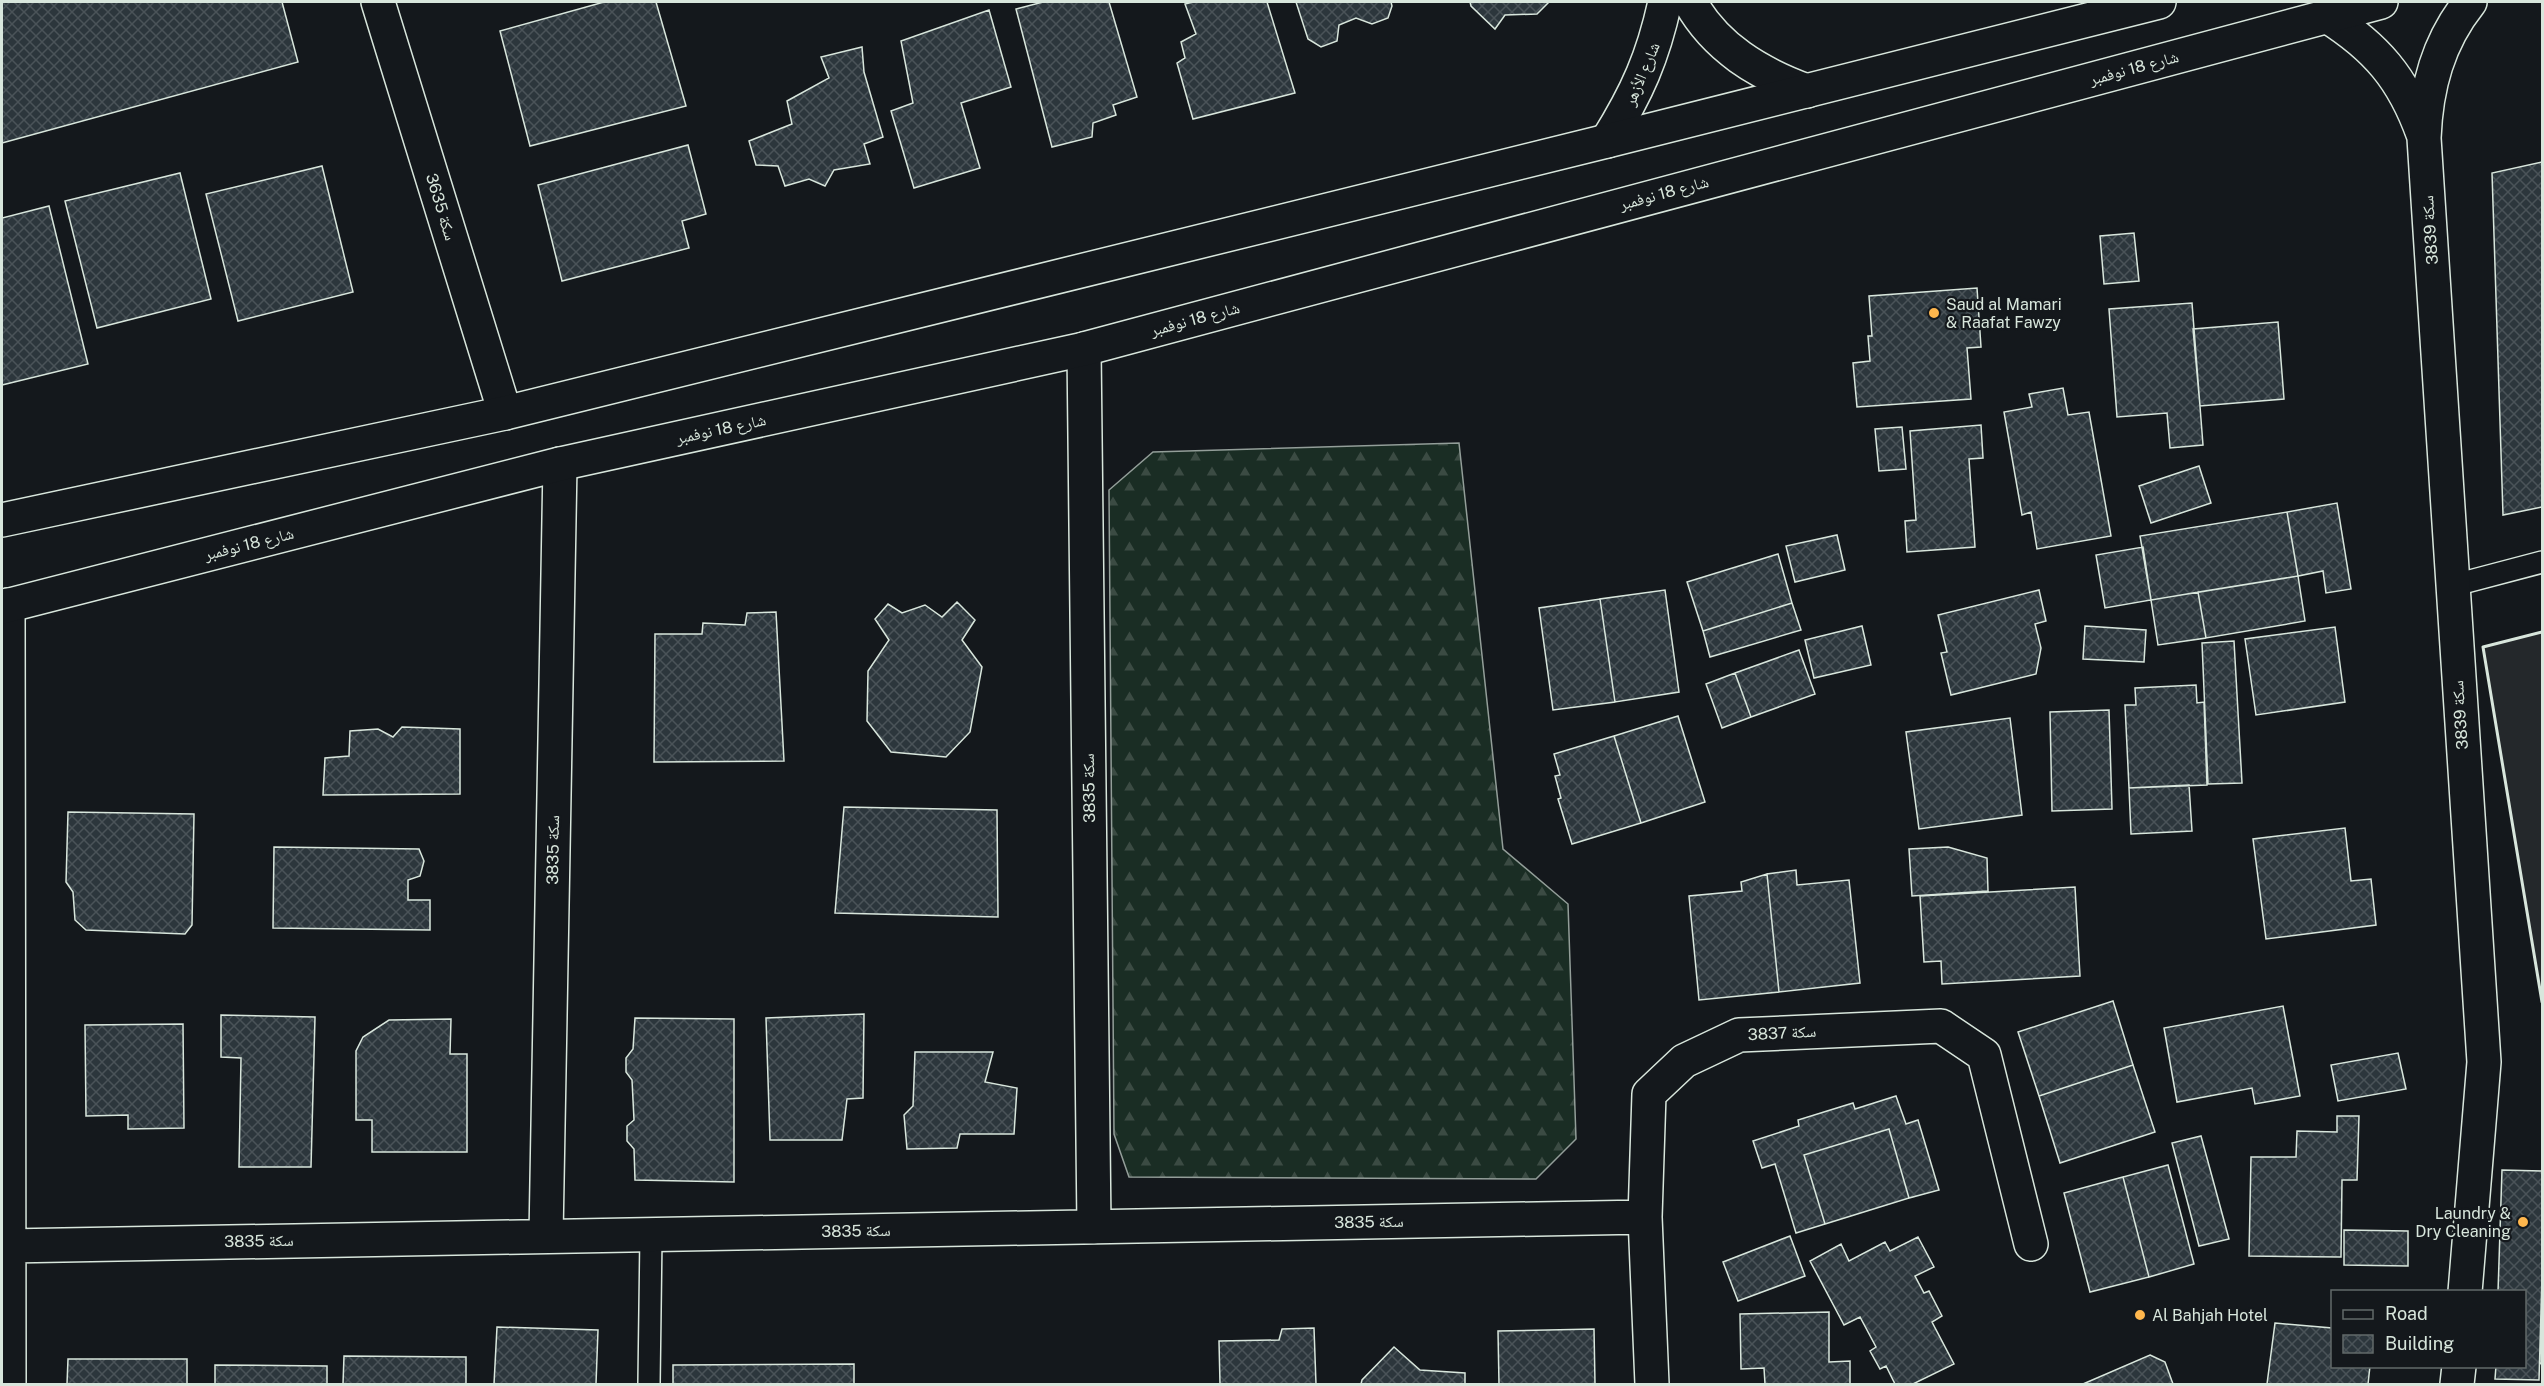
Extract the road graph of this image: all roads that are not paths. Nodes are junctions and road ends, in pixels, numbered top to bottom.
1 (378, 2) edge
2 (1665, 2) edge
3 (1690, 2) edge
4 (2158, 2) edge
5 (2381, 2) edge
6 (2470, 2) edge
7 (2327, 16) junction
8 (1807, 91) junction
9 (2424, 138) junction
10 (1607, 141) junction
11 (1083, 349) junction
12 (505, 413) junction
13 (560, 465) junction
14 (2, 520) edge
15 (2542, 562) edge
16 (2451, 586) junction
17 (5, 606) edge
18 (1645, 1217) junction
19 (1094, 1227) junction
20 (651, 1235) junction
21 (546, 1236) junction
22 (2031, 1244) dead end
23 (9, 1246) junction
24 (2465, 1290) edge
25 (2459, 1368) edge
26 (9, 1384) edge
27 (649, 1384) edge
28 (1652, 1384) edge
29 (2457, 1384) edge

1 - 12 street, سكة 3635
2 - 10 street, شارع الأزهر
3 - 8 street
4 - 8 street
5 - 7 street, شارع 18 نوفمبر
6 - 9 street, سكة 3839
7 - 9 street, سكة 3839
7 - 11 street, شارع 18 نوفمبر
8 - 10 street
9 - 16 street, سكة 3839
10 - 12 street
11 - 13 street, شارع 18 نوفمبر
11 - 19 street, سكة 3835
12 - 14 street
13 - 17 street, شارع 18 نوفمبر
13 - 21 street, سكة 3835
15 - 16 lane
16 - 24 street, سكة 3839
17 - 23 street
18 - 19 street, سكة 3835
18 - 22 street, سكة 3837
18 - 28 street, سكة 3837
19 - 20 street, سكة 3835
20 - 21 street, سكة 3835
20 - 27 lane
21 - 23 street, سكة 3835
23 - 26 street
25 - 29 street

